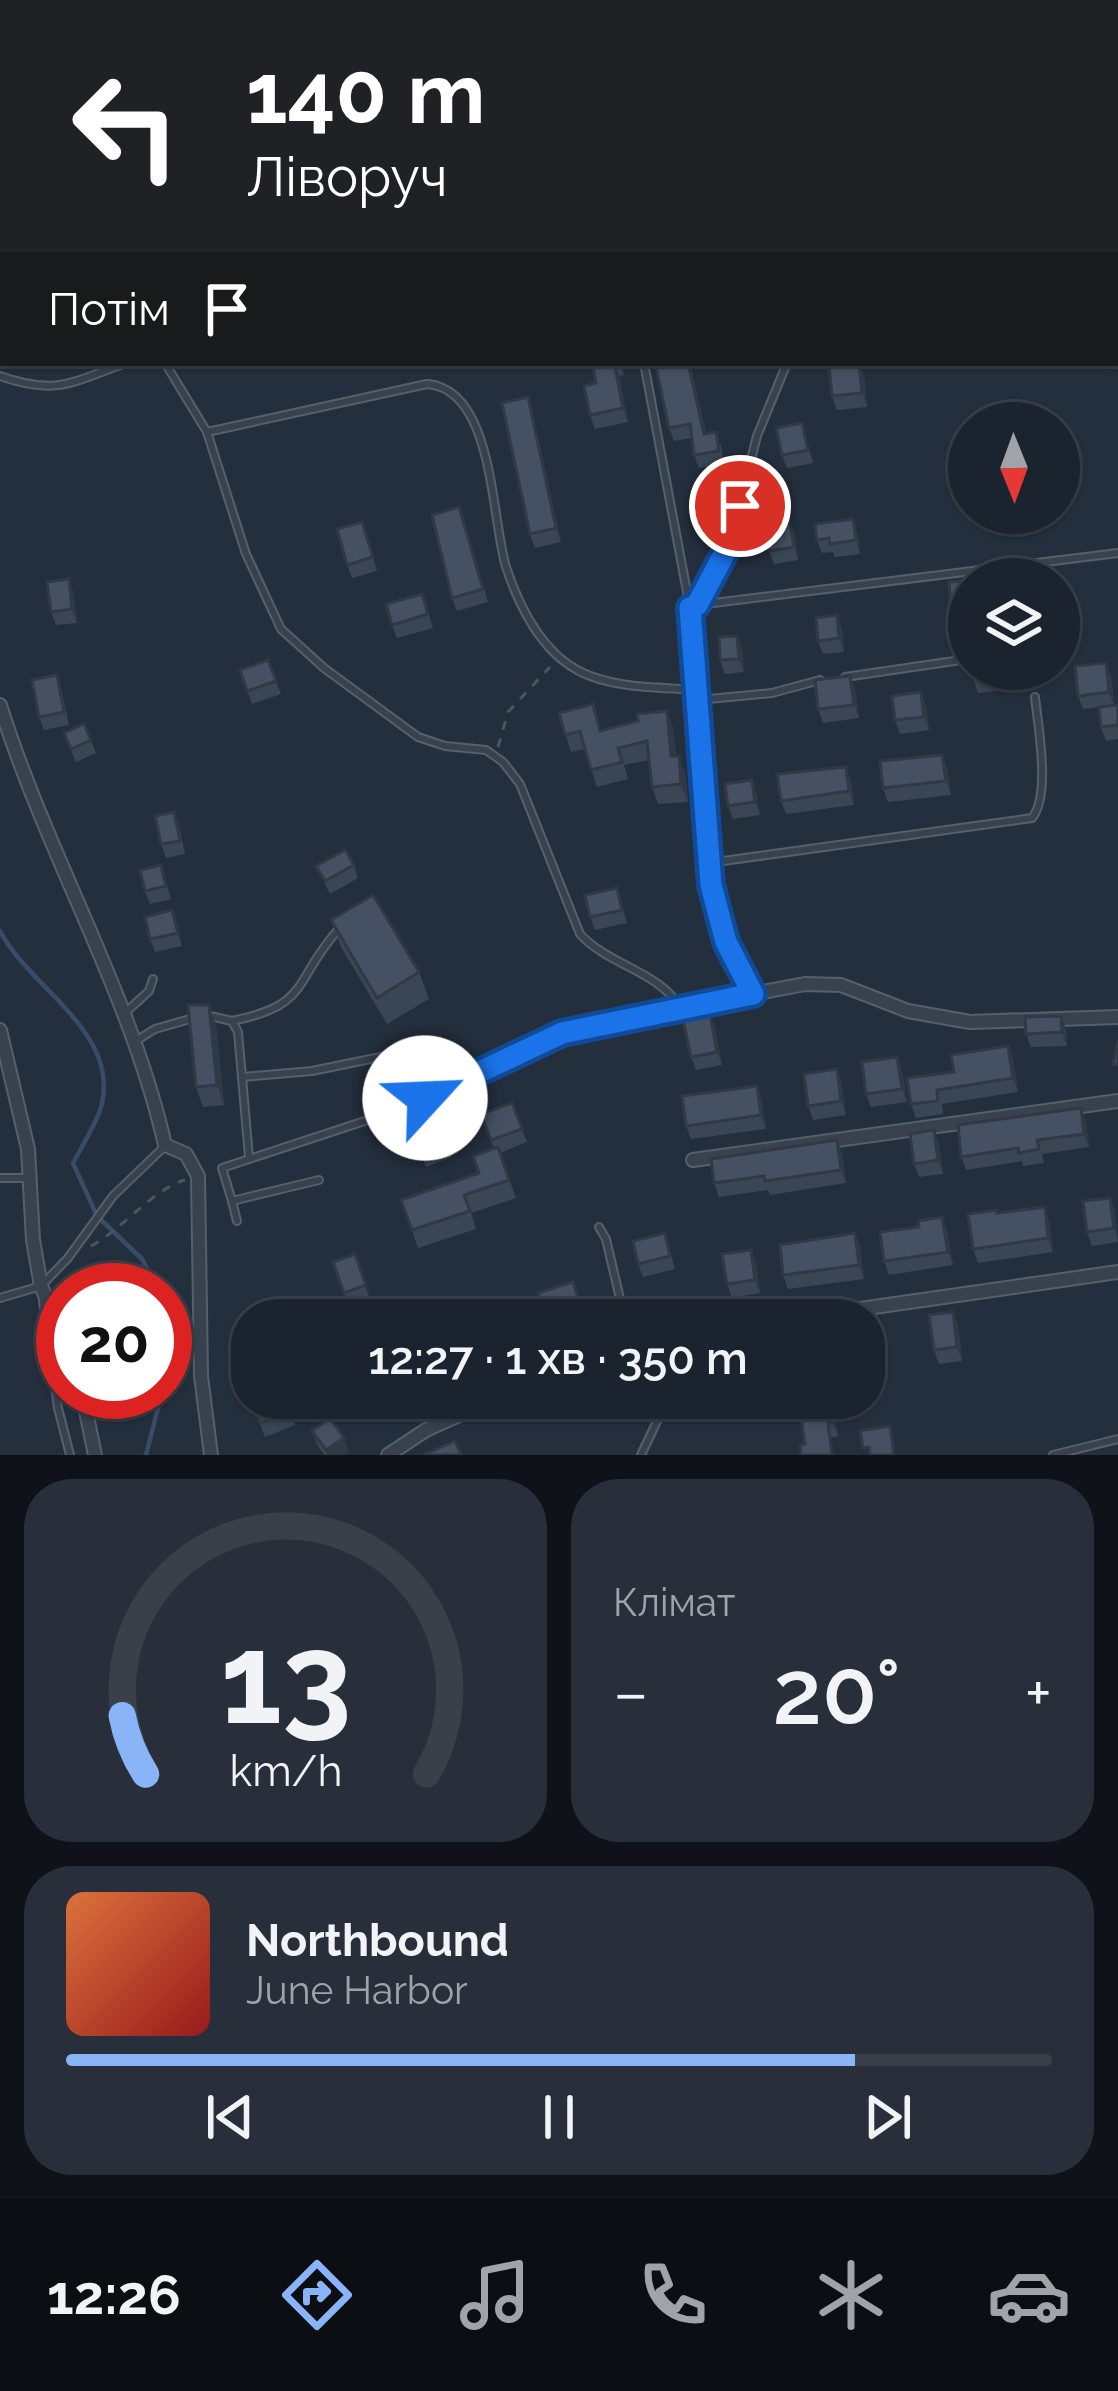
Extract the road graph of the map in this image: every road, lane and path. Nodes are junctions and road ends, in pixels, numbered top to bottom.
1 (118, 366) edge
2 (167, 366) edge
3 (645, 366) edge
4 (786, 366) edge
5 (0, 376) edge
6 (207, 432) junction
7 (1118, 553) edge
8 (693, 606) junction
9 (560, 658) junction
10 (948, 662) edge
11 (698, 695) junction
12 (1035, 697) dead end
13 (0, 705) edge
14 (496, 754) junction
15 (709, 862) junction
16 (351, 920) edge
17 (153, 979) dead end
18 (753, 994) junction
19 (682, 1010) junction
20 (124, 1014) junction
21 (1118, 1017) edge
22 (232, 1021) junction
23 (0, 1030) edge
24 (134, 1042) junction
25 (242, 1077) junction
26 (441, 1090) joint
27 (425, 1098) junction
28 (1118, 1102) edge
29 (165, 1145) junction
30 (250, 1159) junction
31 (693, 1160) dead end
32 (198, 1176) junction
33 (0, 1178) edge
34 (31, 1178) junction
35 (320, 1180) dead end
36 (232, 1201) junction
37 (237, 1221) dead end
38 (598, 1226) dead end
39 (103, 1239) dead end
40 (37, 1263) edge
41 (63, 1263) edge
42 (1118, 1272) edge
43 (36, 1287) edge
44 (0, 1298) edge
45 (620, 1299) edge
46 (885, 1305) edge
47 (61, 1419) edge
48 (88, 1419) edge
49 (450, 1419) edge
50 (658, 1419) edge
51 (1118, 1439) edge
52 (70, 1455) edge
53 (95, 1455) edge
54 (211, 1455) edge
55 (388, 1455) edge
56 (641, 1455) edge
57 (1052, 1455) edge

1 - 5 lane
2 - 6 lane
3 - 8 lane
4 - 8 lane
6 - 9 lane
6 - 14 lane
7 - 8 lane
8 - 11 lane
9 - 11 lane
9 - 14 path
10 - 11 lane
11 - 15 lane
12 - 15 lane
13 - 20 street
14 - 19 lane
15 - 18 lane
16 - 22 lane
17 - 20 lane
18 - 19 street
18 - 21 street
19 - 26 street
20 - 24 street
22 - 24 lane
22 - 25 lane
23 - 34 street
24 - 29 street
25 - 27 lane
25 - 30 lane
26 - 27 lane
27 - 30 lane
28 - 31 street
29 - 32 street
29 - 41 lane
30 - 36 lane
32 - 39 path
32 - 54 street
33 - 34 lane
34 - 40 street
35 - 36 lane
36 - 37 lane
38 - 45 lane
42 - 46 street
43 - 44 lane
47 - 52 lane
48 - 53 street
49 - 55 street
50 - 56 lane
51 - 57 lane

